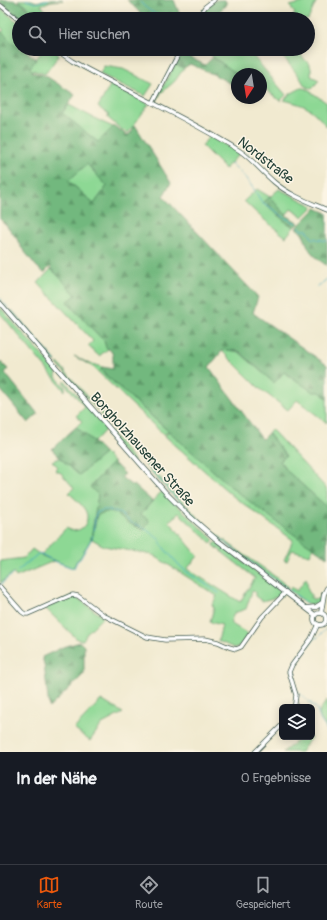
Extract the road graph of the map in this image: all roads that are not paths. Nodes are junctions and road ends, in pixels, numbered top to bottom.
1 (214, 0) edge
2 (0, 6) edge
3 (202, 12) edge
4 (12, 15) edge
5 (65, 56) edge
6 (178, 56) edge
7 (152, 103) junction
8 (327, 210) edge
9 (0, 303) edge
10 (0, 587) edge
11 (327, 588) edge
12 (286, 592) junction
13 (322, 603) junction
14 (307, 608) junction
15 (321, 612) junction
16 (316, 614) junction
17 (326, 623) edge
18 (318, 624) junction
19 (295, 704) edge
20 (279, 728) edge
21 (255, 752) edge

1 - 3 street
2 - 4 street
5 - 7 street, Nordstraße
6 - 7 street
7 - 8 street, Nordstraße
9 - 12 main road, Borgholzhausener Straße
10 - 12 street
11 - 13 main road
12 - 14 main road, Borgholzhausener Straße
13 - 14 main road
13 - 15 main road
14 - 16 main road, Borgholzhausener Straße
15 - 16 main road
15 - 17 main road
16 - 18 main road
17 - 18 main road
18 - 19 street
20 - 21 street

